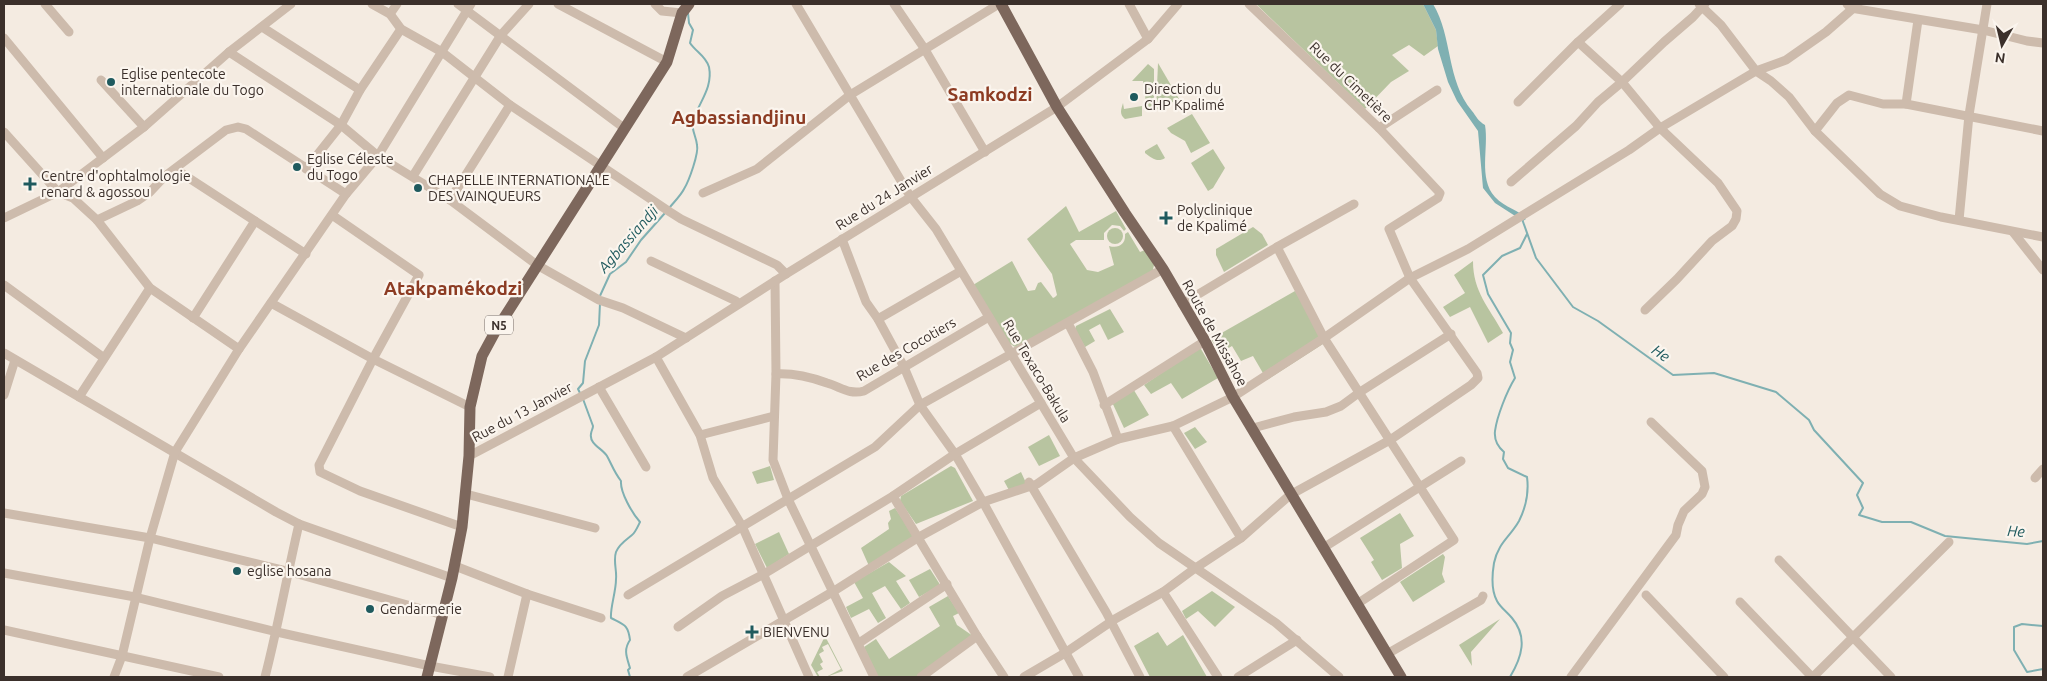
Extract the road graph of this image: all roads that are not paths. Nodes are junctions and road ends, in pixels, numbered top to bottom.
1 (45, 4) edge
2 (292, 4) edge
3 (372, 4) edge
4 (397, 4) edge
5 (458, 4) edge
6 (529, 4) edge
7 (558, 4) edge
8 (655, 4) edge
9 (796, 4) edge
10 (894, 4) edge
11 (1000, 4) edge
12 (1129, 4) edge
13 (1178, 4) edge
14 (1249, 4) edge
15 (1620, 4) edge
16 (1987, 4) edge
17 (1702, 5) edge
18 (1852, 5) edge
19 (469, 7) edge
20 (686, 8) edge
21 (390, 14) junction
22 (1918, 20) junction
23 (262, 27) junction
24 (401, 29) junction
25 (1983, 30) junction
26 (69, 32) dead end
27 (501, 35) junction
28 (4, 38) edge
29 (1148, 39) junction
30 (1578, 42) junction
31 (2043, 43) edge
32 (924, 48) junction
33 (229, 52) junction
34 (442, 52) junction
35 (667, 62) junction
36 (1756, 71) junction
37 (476, 77) junction
38 (101, 80) dead end
39 (1622, 82) junction
40 (360, 90) junction
41 (1437, 90) dead end
42 (850, 95) junction
43 (1518, 102) dead end
44 (1906, 104) junction
45 (510, 105) junction
46 (1057, 107) junction
47 (1969, 116) junction
48 (341, 124) junction
49 (144, 127) junction
50 (624, 128) junction
51 (1379, 128) junction
52 (1660, 128) junction
53 (1815, 130) junction
54 (4, 132) edge
55 (2043, 132) edge
56 (985, 152) junction
57 (378, 156) junction
58 (103, 158) junction
59 (601, 164) junction
60 (306, 168) junction
61 (175, 169) junction
62 (413, 176) junction
63 (1512, 182) dead end
64 (58, 192) junction
65 (703, 193) dead end
66 (346, 194) junction
67 (910, 196) junction
68 (450, 200) junction
69 (1354, 204) dead end
70 (332, 215) junction
71 (4, 218) edge
72 (96, 220) junction
73 (1959, 220) junction
74 (255, 221) junction
75 (2014, 232) junction
76 (2043, 237) edge
77 (842, 239) junction
78 (1277, 247) junction
79 (306, 254) junction
80 (651, 261) dead end
81 (537, 265) junction
82 (1163, 269) junction
83 (2043, 270) edge
84 (961, 271) junction
85 (786, 274) junction
86 (1410, 278) junction
87 (775, 281) junction
88 (4, 285) edge
89 (150, 288) junction
90 (271, 303) junction
91 (738, 304) junction
92 (1182, 304) junction
93 (1645, 310) dead end
94 (989, 317) junction
95 (193, 318) junction
96 (878, 320) junction
97 (1068, 323) junction
98 (1450, 334) junction
99 (686, 338) junction
100 (1324, 338) junction
101 (1205, 342) junction
102 (239, 349) junction
103 (4, 353) edge
104 (1011, 354) junction
105 (656, 357) junction
106 (104, 358) junction
107 (373, 359) junction
108 (15, 360) junction
109 (904, 367) junction
110 (776, 374) junction
111 (599, 387) junction
112 (1360, 392) junction
113 (588, 393) joint
114 (4, 395) edge
115 (79, 397) junction
116 (1233, 397) junction
117 (1041, 403) junction
118 (920, 405) junction
119 (1104, 405) junction
120 (470, 407) junction
121 (774, 416) junction
122 (1651, 422) dead end
123 (1173, 426) junction
124 (1253, 428) junction
125 (700, 435) junction
126 (1118, 439) junction
127 (1390, 440) junction
128 (175, 452) junction
129 (955, 454) junction
130 (469, 456) junction
131 (1074, 458) junction
132 (1461, 461) dead end
133 (646, 467) dead end
134 (2043, 469) edge
135 (2035, 478) dead end
136 (1033, 483) junction
137 (1420, 486) junction
138 (466, 494) junction
139 (1290, 495) junction
140 (893, 496) junction
141 (788, 499) junction
142 (983, 502) junction
143 (4, 513) edge
144 (299, 524) junction
145 (742, 526) junction
146 (462, 527) junction
147 (595, 528) dead end
148 (919, 537) junction
149 (150, 538) junction
150 (1240, 538) junction
151 (1949, 542) dead end
152 (812, 544) junction
153 (1323, 548) junction
154 (1779, 560) dead end
155 (455, 566) junction
156 (1194, 569) junction
157 (288, 571) junction
158 (4, 573) edge
159 (764, 574) junction
160 (452, 578) junction
161 (947, 584) junction
162 (834, 591) junction
163 (1164, 592) junction
164 (527, 594) junction
165 (628, 595) dead end
166 (1646, 595) dead end
167 (1483, 596) dead end
168 (135, 597) junction
169 (1740, 602) dead end
170 (1357, 604) junction
171 (443, 615) junction
172 (601, 618) dead end
173 (1115, 619) junction
174 (784, 620) junction
175 (678, 627) dead end
176 (4, 630) edge
177 (277, 632) junction
178 (977, 636) junction
179 (1853, 638) junction
180 (1297, 640) junction
181 (858, 643) junction
182 (1065, 653) junction
183 (1387, 654) junction
184 (122, 656) junction
185 (428, 672) edge
186 (806, 675) edge
187 (114, 677) edge
188 (219, 677) edge
189 (265, 677) edge
190 (490, 677) edge
191 (508, 677) edge
192 (687, 677) edge
193 (874, 677) edge
194 (921, 677) edge
195 (1004, 677) edge
196 (1024, 677) edge
197 (1079, 677) edge
198 (1140, 677) edge
199 (1146, 677) edge
200 (1218, 677) edge
201 (1238, 677) edge
202 (1339, 677) edge
203 (1401, 677) edge
204 (1571, 677) edge
205 (1724, 677) edge
206 (1812, 677) edge
207 (1891, 677) edge

1 - 26 street
2 - 23 street
3 - 21 street
4 - 21 street
5 - 19 street
6 - 27 street
7 - 35 street
8 - 20 street
9 - 42 street, Rue Texaco-Bakula
10 - 32 street
11 - 32 street
11 - 46 main road, Route de Missahoe
12 - 29 street
13 - 29 street, Rue du 24 Janvier
14 - 51 street, Rue du Cimetière
15 - 30 street
16 - 25 street
17 - 36 street
17 - 39 street
18 - 22 street
18 - 36 street
19 - 27 street
19 - 34 street
20 - 35 main road, N5 / N5
21 - 24 street
22 - 25 street
22 - 44 street
23 - 33 street
23 - 40 street
24 - 34 street
24 - 40 street
25 - 31 street
25 - 47 street
27 - 37 street
27 - 50 street
28 - 58 street
29 - 46 street, Rue du 24 Janvier
30 - 39 street
30 - 43 street
32 - 42 street
32 - 56 street
33 - 48 street
33 - 49 street
34 - 37 street
34 - 57 street
35 - 50 main road, N5 / N5
36 - 52 street
36 - 53 street
37 - 45 street
37 - 62 street
38 - 49 street
39 - 52 street
39 - 63 street
40 - 48 street
41 - 51 street
42 - 65 street
42 - 67 street, Rue Texaco-Bakula
44 - 47 street
44 - 53 street
45 - 59 street
45 - 68 street
46 - 56 street, Rue du 24 Janvier
46 - 82 main road, Route de Missahoe
47 - 55 street
47 - 73 street
48 - 57 street
48 - 60 street
49 - 58 street
50 - 59 main road, N5 / N5
51 - 86 street, Rue du Cimetière
52 - 86 street
52 - 93 street
53 - 73 street
54 - 64 street
56 - 67 street, Rue du 24 Janvier
57 - 62 street
57 - 66 street
58 - 64 street
59 - 81 main road, N5 / N5
59 - 85 street
60 - 61 street
60 - 66 street
61 - 72 street
61 - 74 street
62 - 68 street
64 - 71 street
64 - 72 street
66 - 70 street
67 - 77 street, Rue du 24 Janvier
67 - 84 street, Rue Texaco-Bakula
68 - 81 street
69 - 78 street
70 - 79 street
70 - 107 street
72 - 89 street
73 - 75 street
74 - 79 street
74 - 95 street
75 - 76 street
75 - 83 street
77 - 85 street, Rue du 24 Janvier
77 - 96 street
78 - 92 street
78 - 100 street
79 - 90 street
80 - 91 street
81 - 99 street
81 - 120 main road, N5 / N5
82 - 92 main road, Route de Missahoe
82 - 97 street
84 - 94 street, Rue Texaco-Bakula
84 - 96 street
85 - 87 street, Rue du 24 Janvier
86 - 98 street
86 - 100 street
87 - 91 street, Rue du 24 Janvier
87 - 110 street
88 - 106 street
89 - 95 street
89 - 106 street
90 - 102 street
90 - 107 street
91 - 99 street, Rue du 24 Janvier
92 - 101 main road, Route de Missahoe
94 - 104 street, Rue Texaco-Bakula
94 - 109 street, Rue des Cocotiers
95 - 102 street
96 - 109 street
97 - 104 street
97 - 119 street
98 - 112 street
98 - 127 street
99 - 105 street, Rue du 24 Janvier
100 - 112 street
100 - 116 street
101 - 116 main road, Route de Missahoe
101 - 119 street
102 - 128 street
103 - 108 street
104 - 117 street, Rue Texaco-Bakula
104 - 118 street
105 - 111 street, Rue du 24 Janvier
105 - 125 street
106 - 115 street
107 - 120 street
107 - 146 street
108 - 114 street
108 - 115 street
109 - 110 street, Rue des Cocotiers
109 - 118 street
110 - 121 street
111 - 113 street, Rue du 24 Janvier
111 - 133 street
112 - 124 street
112 - 127 street
113 - 130 street, Rue du 13 Janvier
115 - 128 street
116 - 123 street
116 - 124 main road, Route de Missahoe
117 - 129 street
117 - 131 street, Rue Texaco-Bakula
118 - 129 street
118 - 141 street
119 - 126 street
120 - 130 main road, N5 / N5
121 - 125 street
121 - 141 street
122 - 204 street
123 - 126 street
123 - 150 street
124 - 139 main road, Route de Missahoe
125 - 145 street
126 - 131 street
127 - 137 street
127 - 139 street
128 - 144 street
128 - 149 street
129 - 140 street
129 - 142 street
130 - 138 main road, N5 / N5
131 - 136 street
131 - 156 street, Rue Texaco-Bakula
132 - 137 street
134 - 135 street
136 - 142 street
136 - 173 street
136 - 198 street
137 - 153 street
137 - 170 street
138 - 146 main road, N5 / N5
138 - 147 street
139 - 150 street
139 - 153 main road, Route de Missahoe
140 - 148 street
140 - 152 street
141 - 145 street
141 - 152 street
142 - 148 street
142 - 182 street
143 - 149 street
144 - 157 street
144 - 160 street
145 - 159 street
145 - 165 street
146 - 155 main road, N5 / N5
148 - 161 street
148 - 162 street
149 - 157 street
149 - 168 street
150 - 156 street
151 - 179 street
152 - 159 street
152 - 162 street
153 - 170 main road, Route de Missahoe
154 - 179 street
155 - 160 main road, N5 / N5
155 - 164 street
156 - 163 street
156 - 180 street, Rue Texaco-Bakula
157 - 171 street
157 - 177 street
158 - 168 street
159 - 174 street
159 - 175 street
160 - 171 main road, N5 / N5
161 - 178 street
161 - 181 street
162 - 174 street
162 - 181 street
163 - 173 street
163 - 200 street
164 - 172 street
164 - 191 street
166 - 205 street
167 - 183 street
168 - 177 street
168 - 184 street
169 - 206 street
170 - 183 main road, Route de Missahoe
171 - 185 main road, N5 / N5
173 - 182 street
173 - 199 street
174 - 186 street
174 - 192 street
176 - 184 street
177 - 185 street
177 - 189 street
178 - 194 street
178 - 195 street
179 - 206 street
179 - 207 street
180 - 201 street
180 - 202 street, Rue Texaco-Bakula
181 - 193 street
182 - 196 street
182 - 197 street
183 - 203 main road, Route de Missahoe
184 - 187 street
184 - 188 street
185 - 190 street

